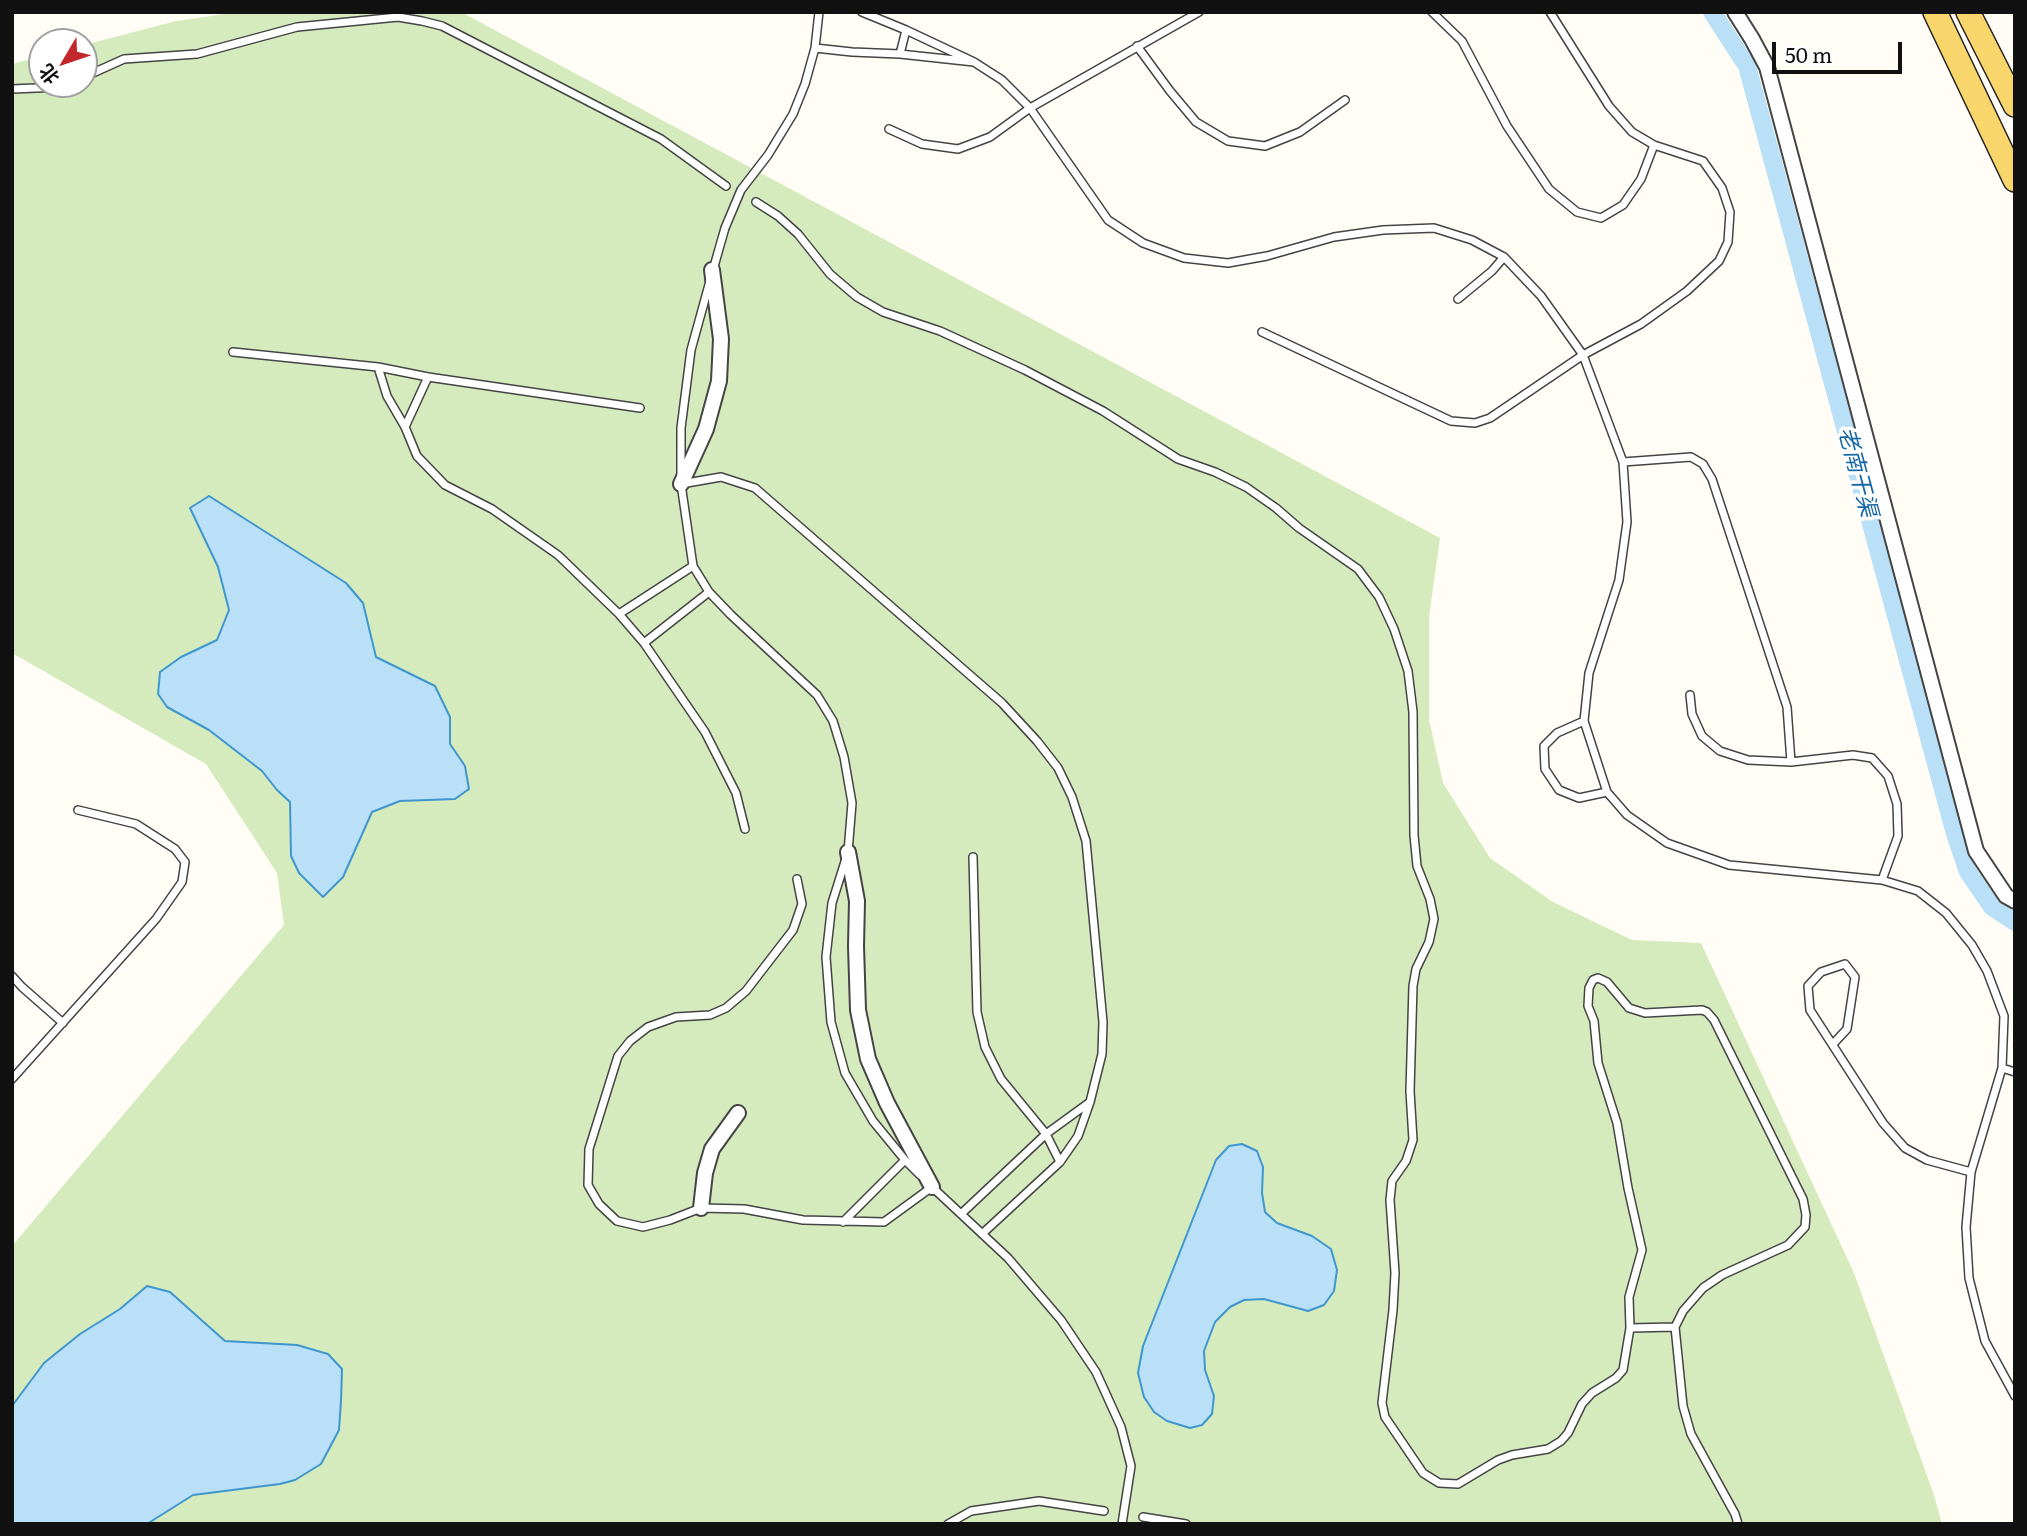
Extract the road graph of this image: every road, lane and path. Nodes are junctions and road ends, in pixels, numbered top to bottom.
1 (820, 12) edge
2 (862, 12) edge
3 (1199, 12) edge
4 (1432, 12) edge
5 (1550, 12) edge
6 (1735, 12) edge
7 (1935, 12) edge
8 (1968, 12) edge
9 (906, 30) junction
10 (1137, 46) junction
11 (815, 48) junction
12 (900, 54) junction
13 (974, 62) junction
14 (98, 70) edge
15 (1345, 100) dead end
16 (2015, 105) edge
17 (1030, 108) junction
18 (889, 129) dead end
19 (1654, 145) junction
20 (2015, 180) edge
21 (726, 186) dead end
22 (756, 202) dead end
23 (1504, 257) junction
24 (712, 270) junction
25 (1458, 299) dead end
26 (1262, 332) dead end
27 (233, 352) dead end
28 (1583, 355) junction
29 (378, 367) junction
30 (428, 377) junction
31 (640, 408) dead end
32 (405, 427) junction
33 (1623, 462) junction
34 (681, 484) junction
35 (693, 566) junction
36 (709, 592) junction
37 (619, 614) junction
38 (644, 643) junction
39 (1690, 695) dead end
40 (1584, 721) junction
41 (1791, 762) junction
42 (1607, 792) junction
43 (78, 810) dead end
44 (745, 829) dead end
45 (848, 852) junction
46 (973, 857) dead end
47 (797, 879) dead end
48 (1882, 880) junction
49 (2015, 901) edge
50 (12, 976) edge
51 (63, 1023) junction
52 (1832, 1044) junction
53 (2002, 1068) junction
54 (2015, 1072) edge
55 (12, 1079) edge
56 (1090, 1102) junction
57 (738, 1113) dead end
58 (1046, 1134) junction
59 (905, 1160) junction
60 (1060, 1162) junction
61 (1971, 1172) junction
62 (932, 1187) junction
63 (701, 1208) junction
64 (961, 1214) junction
65 (843, 1222) junction
66 (982, 1234) junction
67 (1675, 1327) junction
68 (1630, 1328) junction
69 (2015, 1396) edge
70 (1104, 1511) dead end
71 (1143, 1517) dead end
72 (948, 1524) edge
73 (1122, 1524) edge
74 (1186, 1524) edge
75 (1738, 1524) edge

1 - 11 lane
2 - 9 lane
3 - 10 lane
4 - 19 lane
5 - 19 lane
6 - 49 street
7 - 20 main road
8 - 16 main road
9 - 12 lane
9 - 13 lane
10 - 15 lane
10 - 17 lane
11 - 12 lane
11 - 24 lane
12 - 13 lane
13 - 17 lane
14 - 21 lane
17 - 18 lane
17 - 23 lane
19 - 28 lane
22 - 68 lane
23 - 25 lane
23 - 28 lane
24 - 34 lane
24 - 34 street
26 - 28 lane
27 - 29 lane
28 - 33 lane
29 - 30 lane
29 - 32 lane
30 - 31 lane
30 - 32 lane
32 - 37 lane
33 - 40 lane
33 - 41 lane
34 - 35 lane
34 - 56 lane
35 - 36 lane
35 - 37 lane
36 - 38 lane
36 - 45 lane
37 - 38 lane
38 - 44 lane
39 - 41 lane
40 - 42 lane
40 - 42 lane
41 - 48 lane
42 - 48 lane
43 - 51 lane
45 - 59 lane
45 - 62 street
46 - 58 lane
47 - 63 lane
48 - 53 lane
50 - 51 lane
51 - 55 lane
52 - 52 lane
52 - 61 lane
53 - 54 lane
53 - 61 lane
56 - 58 lane
56 - 60 lane
57 - 63 street
58 - 60 lane
58 - 64 lane
59 - 62 lane
59 - 65 lane
60 - 66 lane
61 - 69 lane
62 - 64 lane
62 - 65 lane
63 - 65 lane
64 - 66 lane
66 - 73 lane
67 - 68 lane
67 - 68 lane
67 - 75 lane
70 - 72 lane
71 - 74 lane

